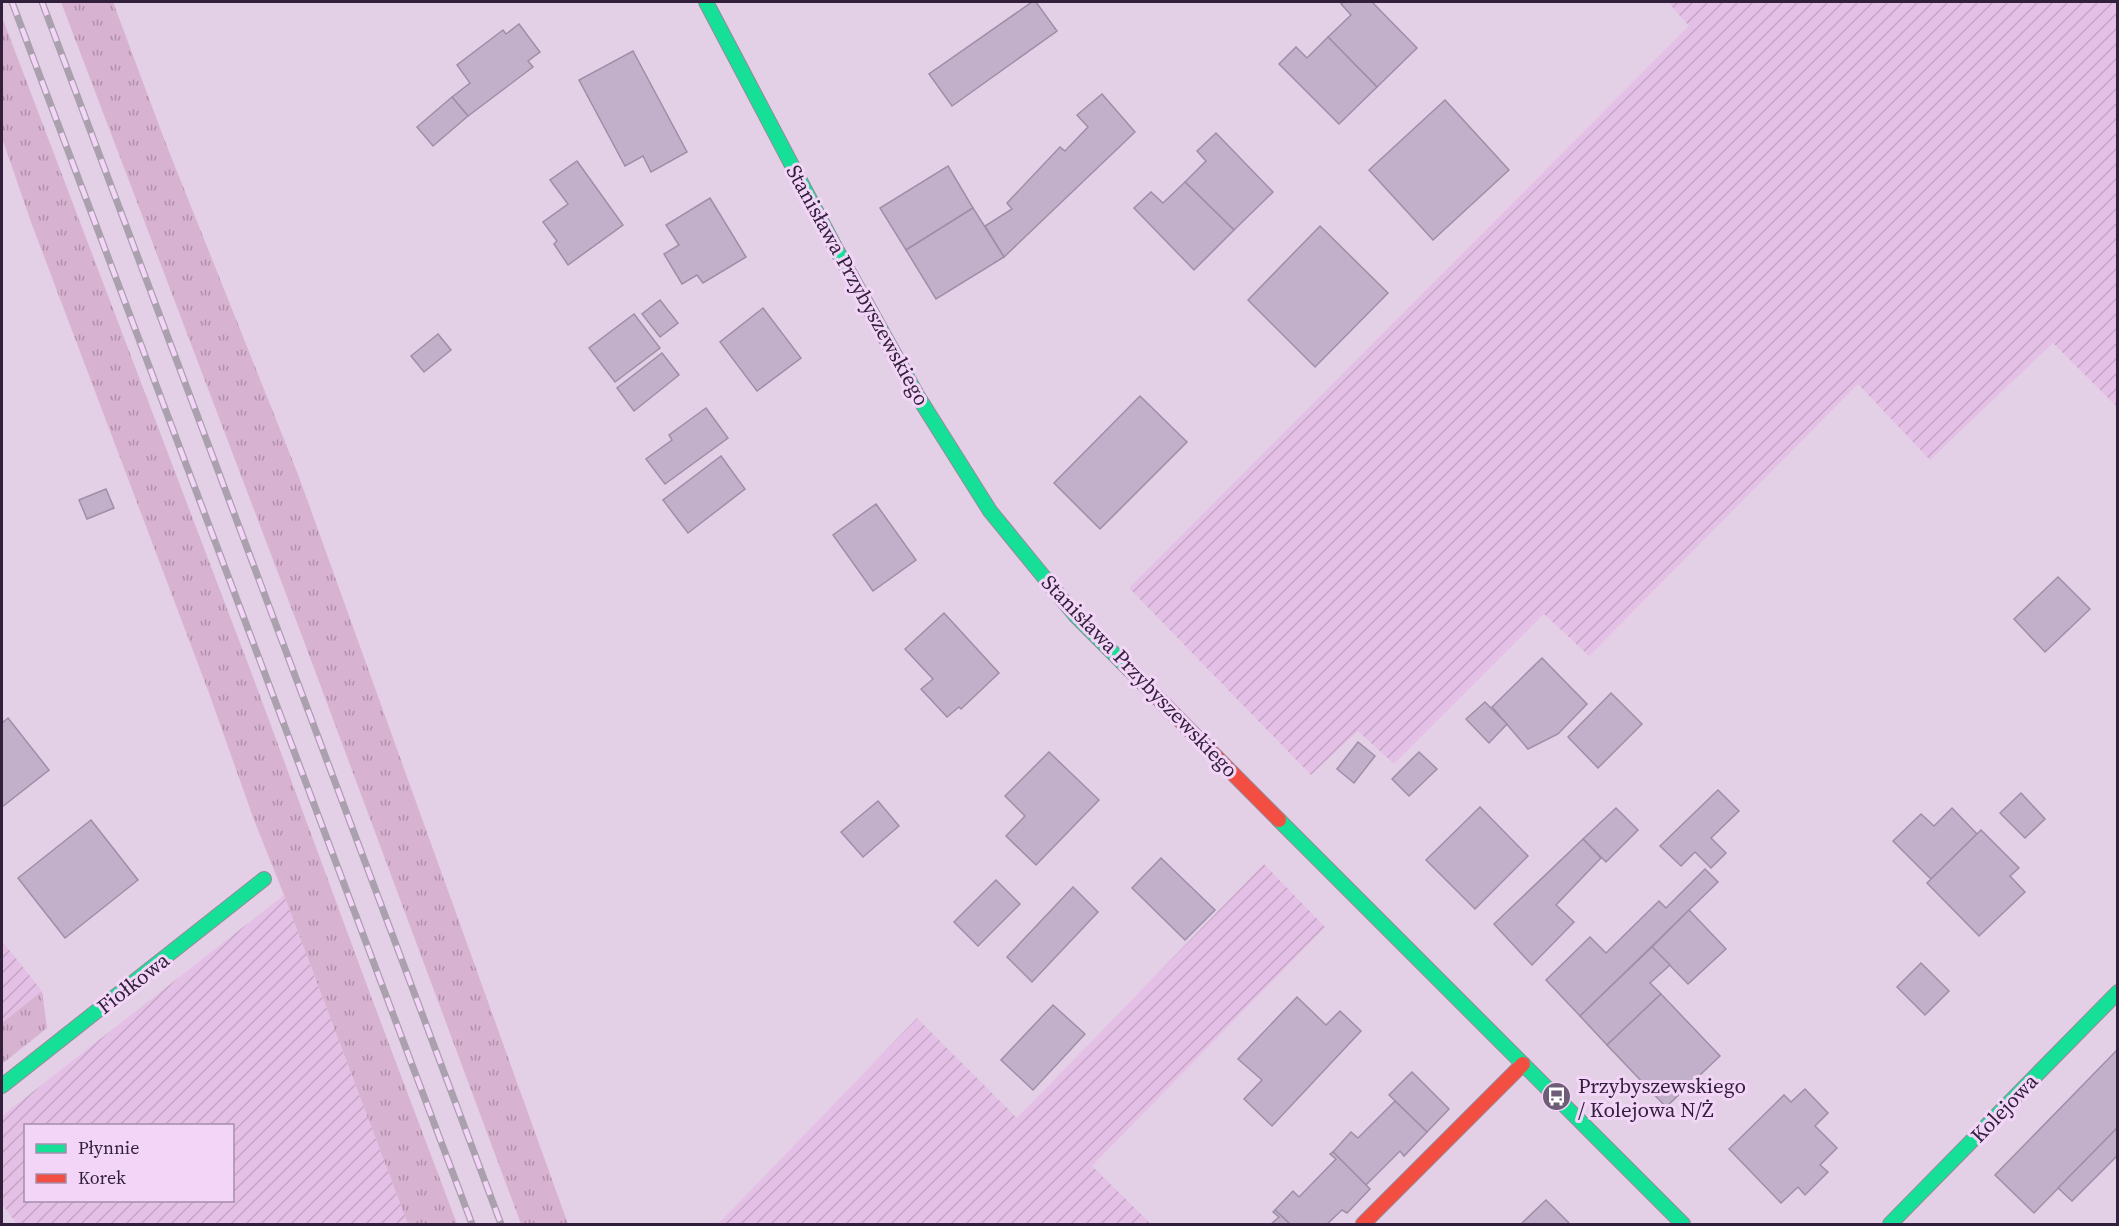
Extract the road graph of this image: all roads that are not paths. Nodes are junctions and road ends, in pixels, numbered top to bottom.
1 (706, 2) edge
2 (264, 879) dead end
3 (2118, 992) edge
4 (1523, 1064) junction
5 (2, 1086) edge
6 (1363, 1224) edge
7 (1683, 1224) edge
8 (1890, 1224) edge

1 - 4 street, Stanisława Przybyszewskiego
2 - 5 street, Fiołkowa
3 - 8 street, Kolejowa
4 - 6 street
4 - 7 street, Stanisława Przybyszewskiego

